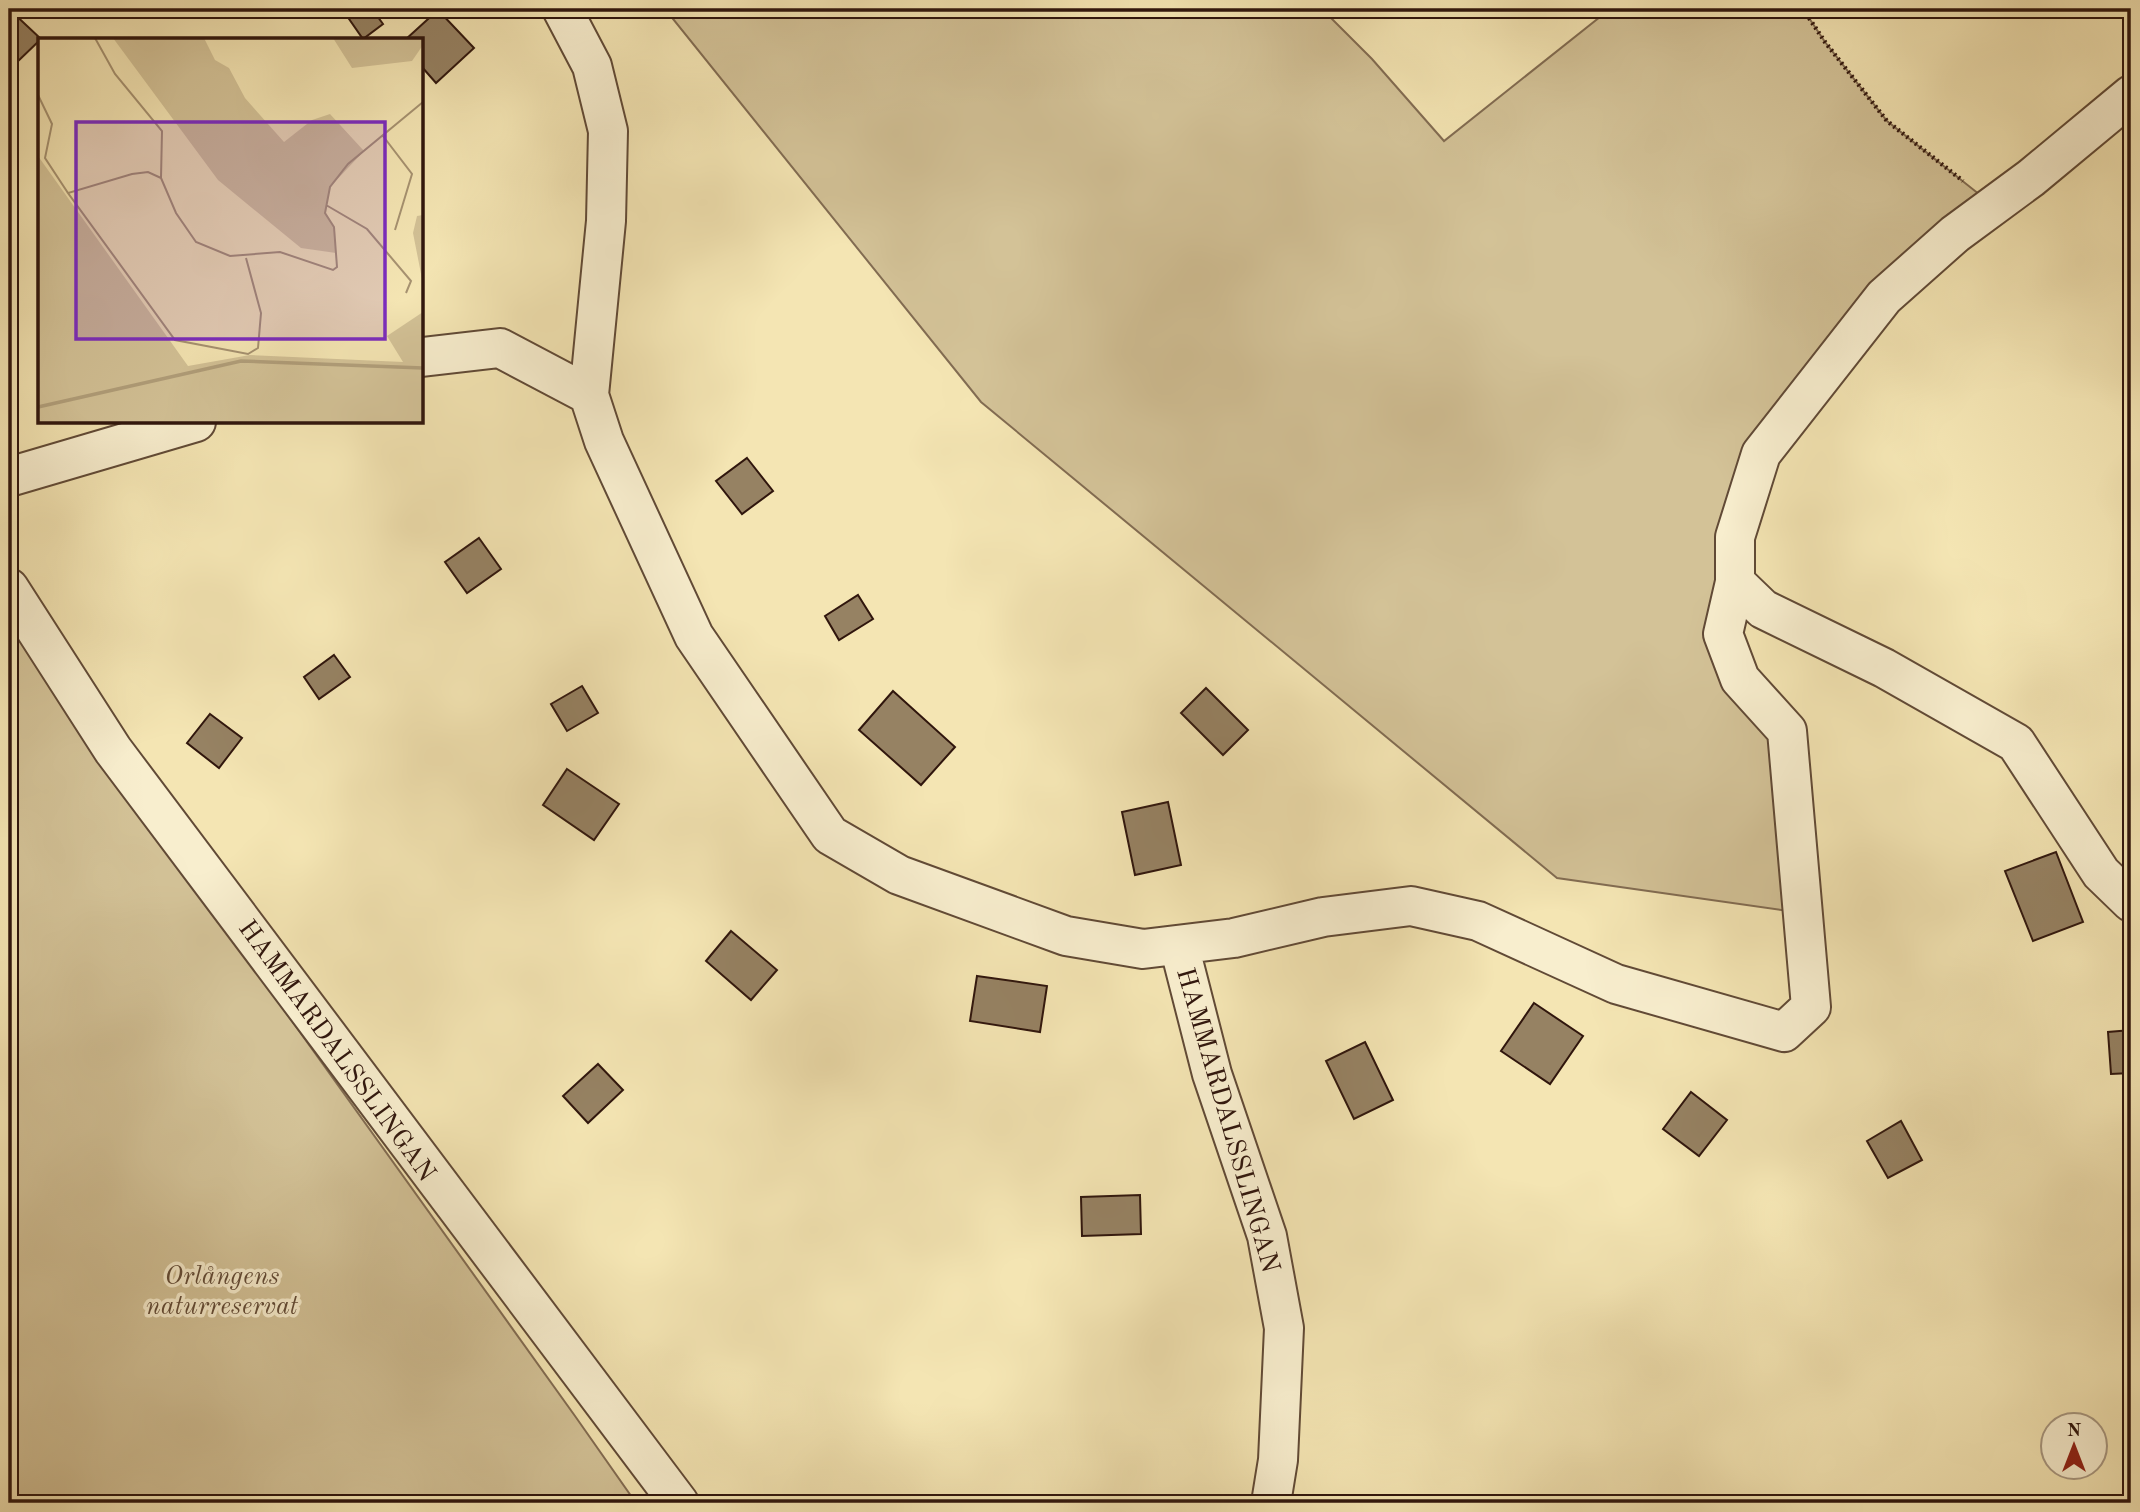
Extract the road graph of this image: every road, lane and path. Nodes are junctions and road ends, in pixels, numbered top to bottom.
1 (562, 9) edge
2 (1803, 9) edge
3 (2131, 95) edge
4 (1994, 206) junction
5 (424, 356) edge
6 (589, 395) junction
7 (189, 424) edge
8 (9, 477) edge
9 (1735, 582) junction
10 (9, 588) edge
11 (2131, 902) edge
12 (1179, 945) junction
13 (678, 1503) edge
14 (1271, 1503) edge

1 - 6 street, HAMMARDALSSLINGAN
2 - 4 path
3 - 4 street, HAMMARDALSSLINGAN
4 - 9 street, HAMMARDALSSLINGAN
5 - 6 street
6 - 12 street, HAMMARDALSSLINGAN
7 - 8 street
9 - 11 street
9 - 12 street, HAMMARDALSSLINGAN
10 - 13 street, HAMMARDALSSLINGAN
12 - 14 street, HAMMARDALSSLINGAN

